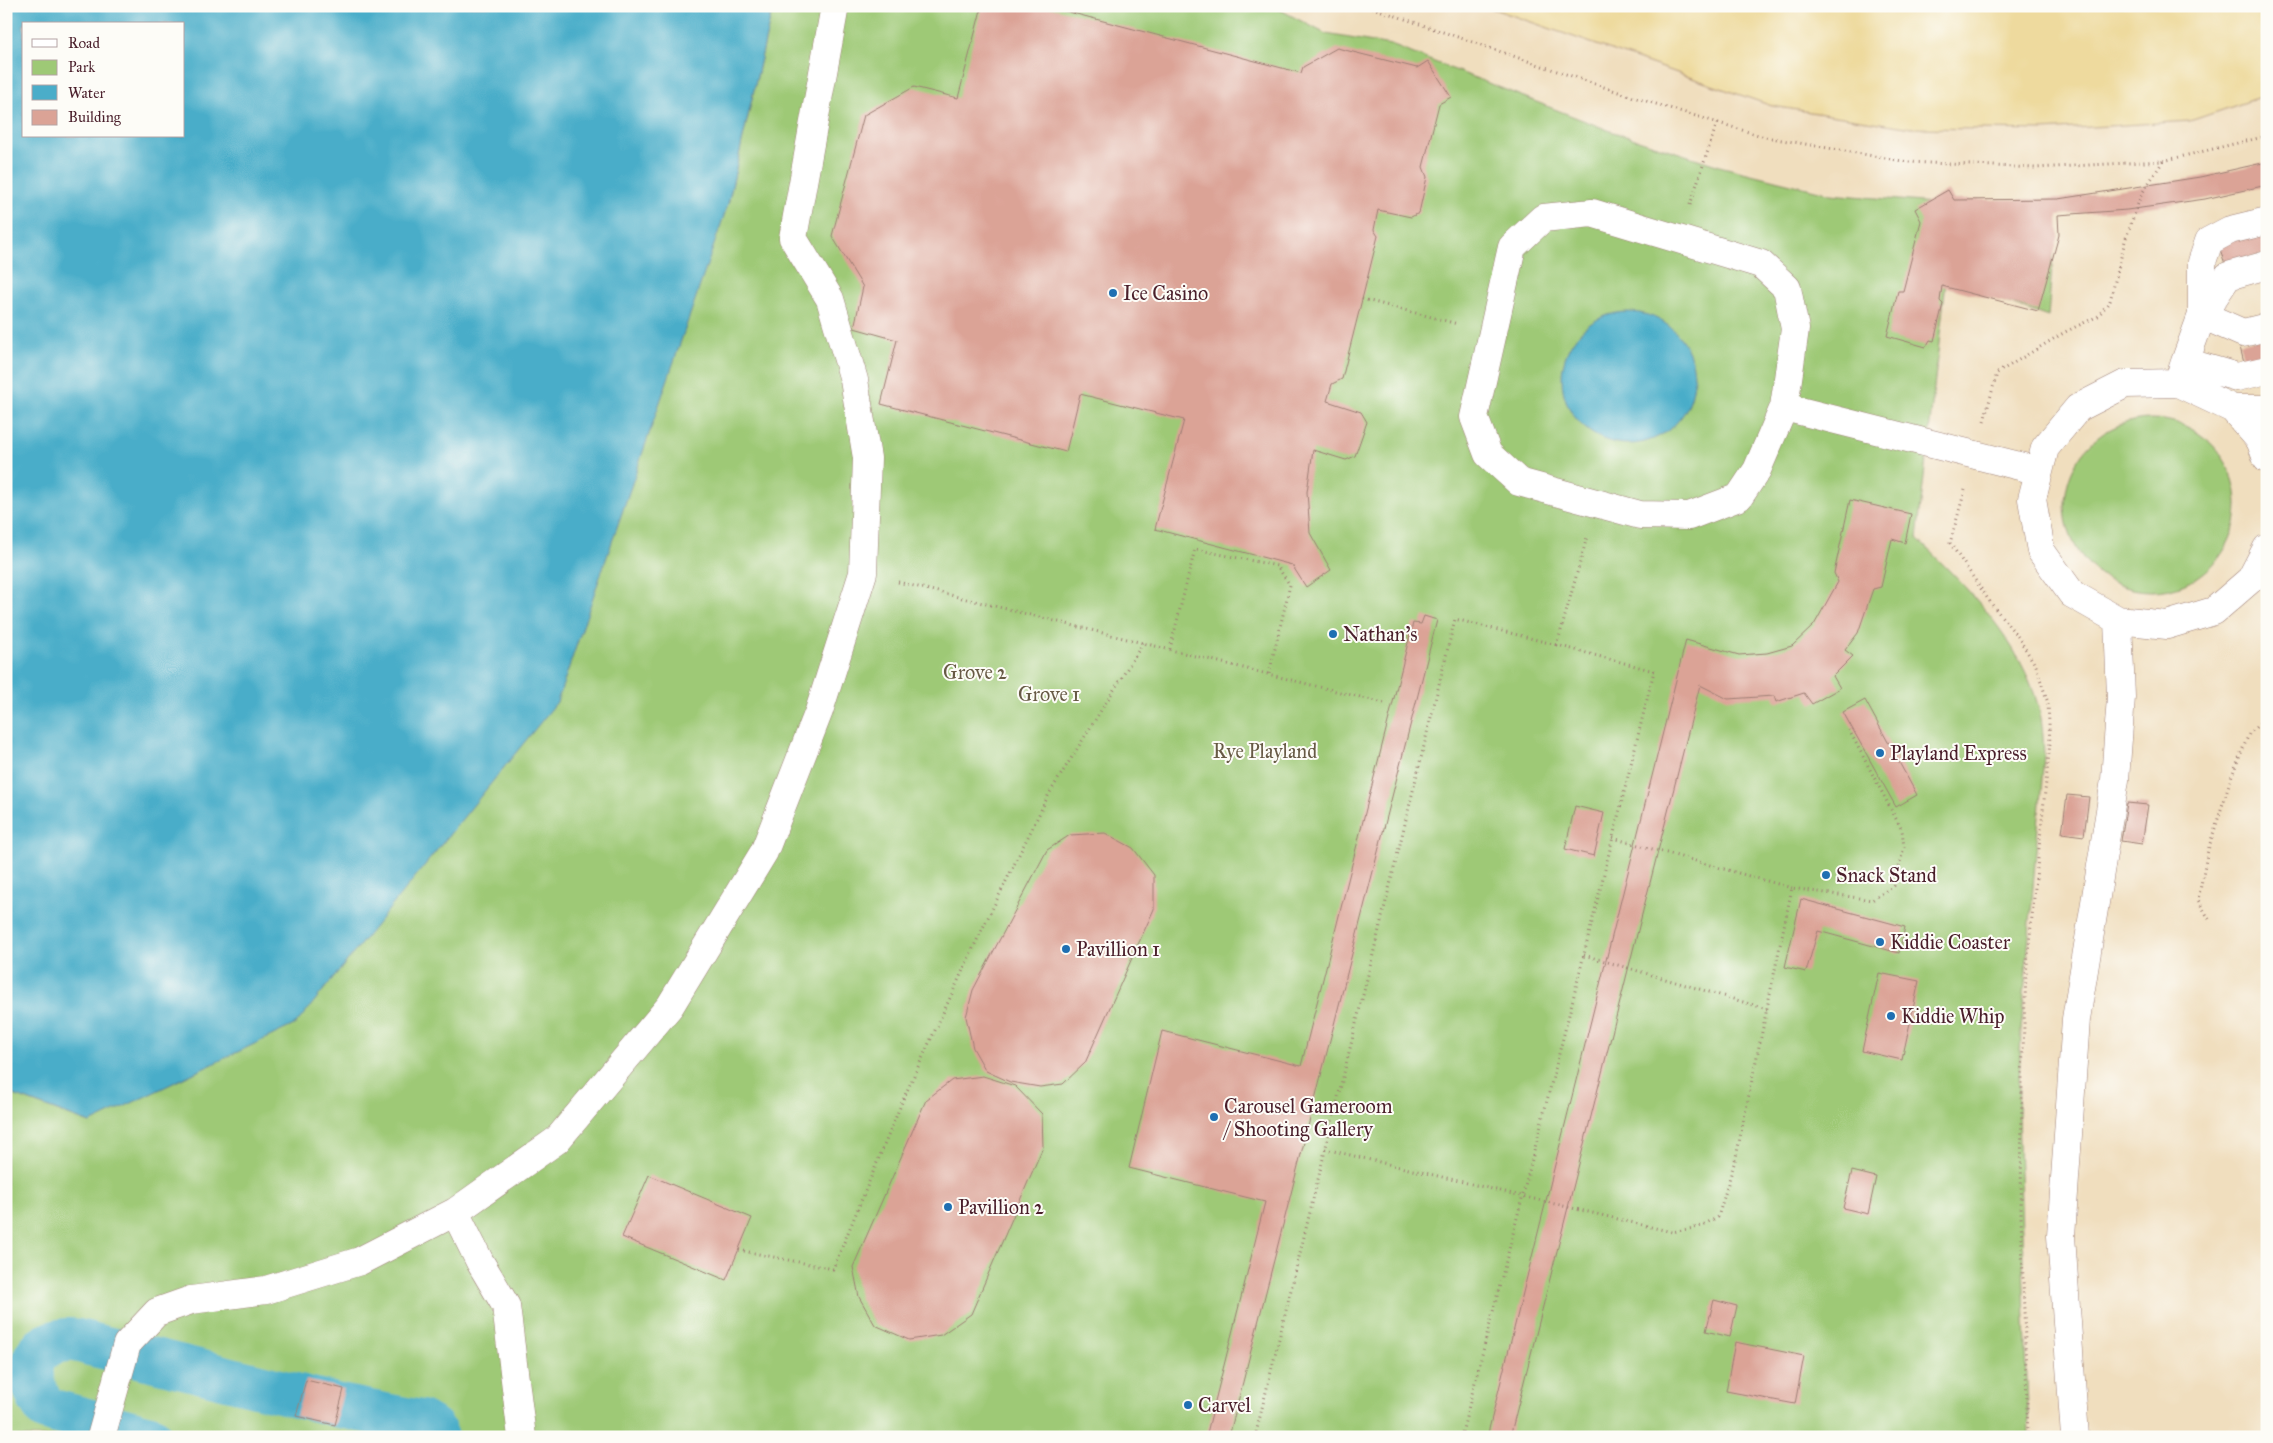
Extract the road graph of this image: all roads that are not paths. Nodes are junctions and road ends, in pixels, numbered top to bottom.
1 (835, 6) edge
2 (2267, 220) edge
3 (2267, 265) edge
4 (2202, 316) junction
5 (2267, 327) edge
6 (2267, 370) edge
7 (2181, 373) junction
8 (1784, 407) junction
9 (2267, 408) edge
10 (2232, 409) junction
11 (2267, 459) edge
12 (2040, 471) junction
13 (2267, 548) edge
14 (2118, 620) junction
15 (455, 1212) junction
16 (102, 1437) edge
17 (522, 1437) edge
18 (2075, 1437) edge

1 - 15 street
2 - 4 street
3 - 4 street
4 - 5 street
4 - 7 street
6 - 7 street
7 - 10 street
7 - 12 street
8 - 8 street
8 - 12 street
9 - 10 street
10 - 11 street
12 - 14 street
13 - 14 street
14 - 18 street
15 - 16 street
15 - 17 street

